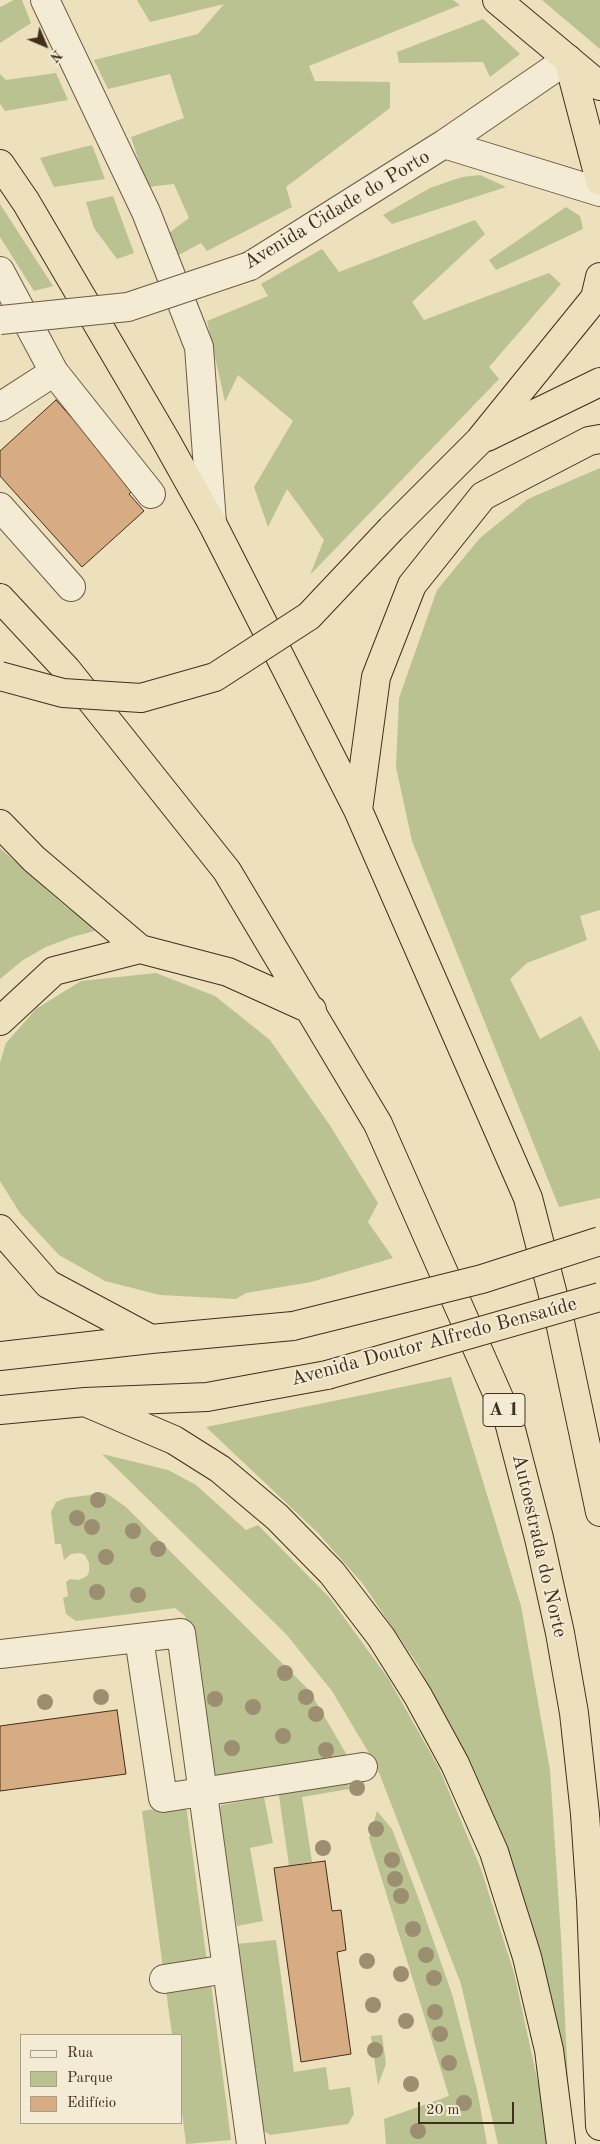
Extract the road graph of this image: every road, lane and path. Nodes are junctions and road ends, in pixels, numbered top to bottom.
1 (45, 0) edge
2 (497, 0) edge
3 (568, 59) junction
4 (600, 86) edge
5 (444, 144) junction
6 (0, 164) edge
7 (600, 181) edge
8 (600, 192) edge
9 (0, 271) edge
10 (600, 277) edge
11 (0, 320) edge
12 (600, 324) edge
13 (568, 332) junction
14 (54, 372) junction
15 (600, 382) edge
16 (0, 407) edge
17 (600, 439) edge
18 (478, 441) junction
19 (151, 494) dead end
20 (0, 507) edge
21 (212, 523) junction
22 (71, 587) dead end
23 (0, 598) edge
24 (0, 676) edge
25 (358, 810) junction
26 (0, 824) edge
27 (140, 950) junction
28 (312, 1010) junction
29 (0, 1020) edge
30 (0, 1228) edge
31 (600, 1241) edge
32 (600, 1297) edge
33 (151, 1339) junction
34 (0, 1356) edge
35 (85, 1402) junction
36 (0, 1410) edge
37 (600, 1512) edge
38 (139, 1638) junction
39 (0, 1654) edge
40 (363, 1767) dead end
41 (203, 1792) junction
42 (227, 1969) junction
43 (164, 1979) dead end
44 (600, 2126) edge
45 (251, 2144) edge
46 (561, 2144) edge

1 - 21 lane
2 - 3 highway
3 - 4 highway
3 - 5 lane, Avenida Cidade do Porto
3 - 7 highway
5 - 8 lane, Avenida Cidade do Porto
5 - 11 lane, Avenida Cidade do Porto, bridge
6 - 21 highway
9 - 14 lane
10 - 13 highway
12 - 13 highway
13 - 18 highway
14 - 16 lane
14 - 19 lane
15 - 18 highway
17 - 25 highway
18 - 24 highway, bridge
20 - 22 lane
21 - 25 highway
23 - 28 highway, Autoestrada do Norte
25 - 37 highway
26 - 27 highway
27 - 28 highway
27 - 29 highway
28 - 44 highway, Autoestrada do Norte / A 1
30 - 33 highway
31 - 33 highway, bridge
32 - 35 highway, Avenida Doutor Alfredo Bensaúde, bridge
33 - 34 highway
35 - 36 highway, Avenida Doutor Alfredo Bensaúde
35 - 46 highway
38 - 39 lane
38 - 41 lane
38 - 41 lane
40 - 41 lane
41 - 42 lane
42 - 43 lane
42 - 45 lane

